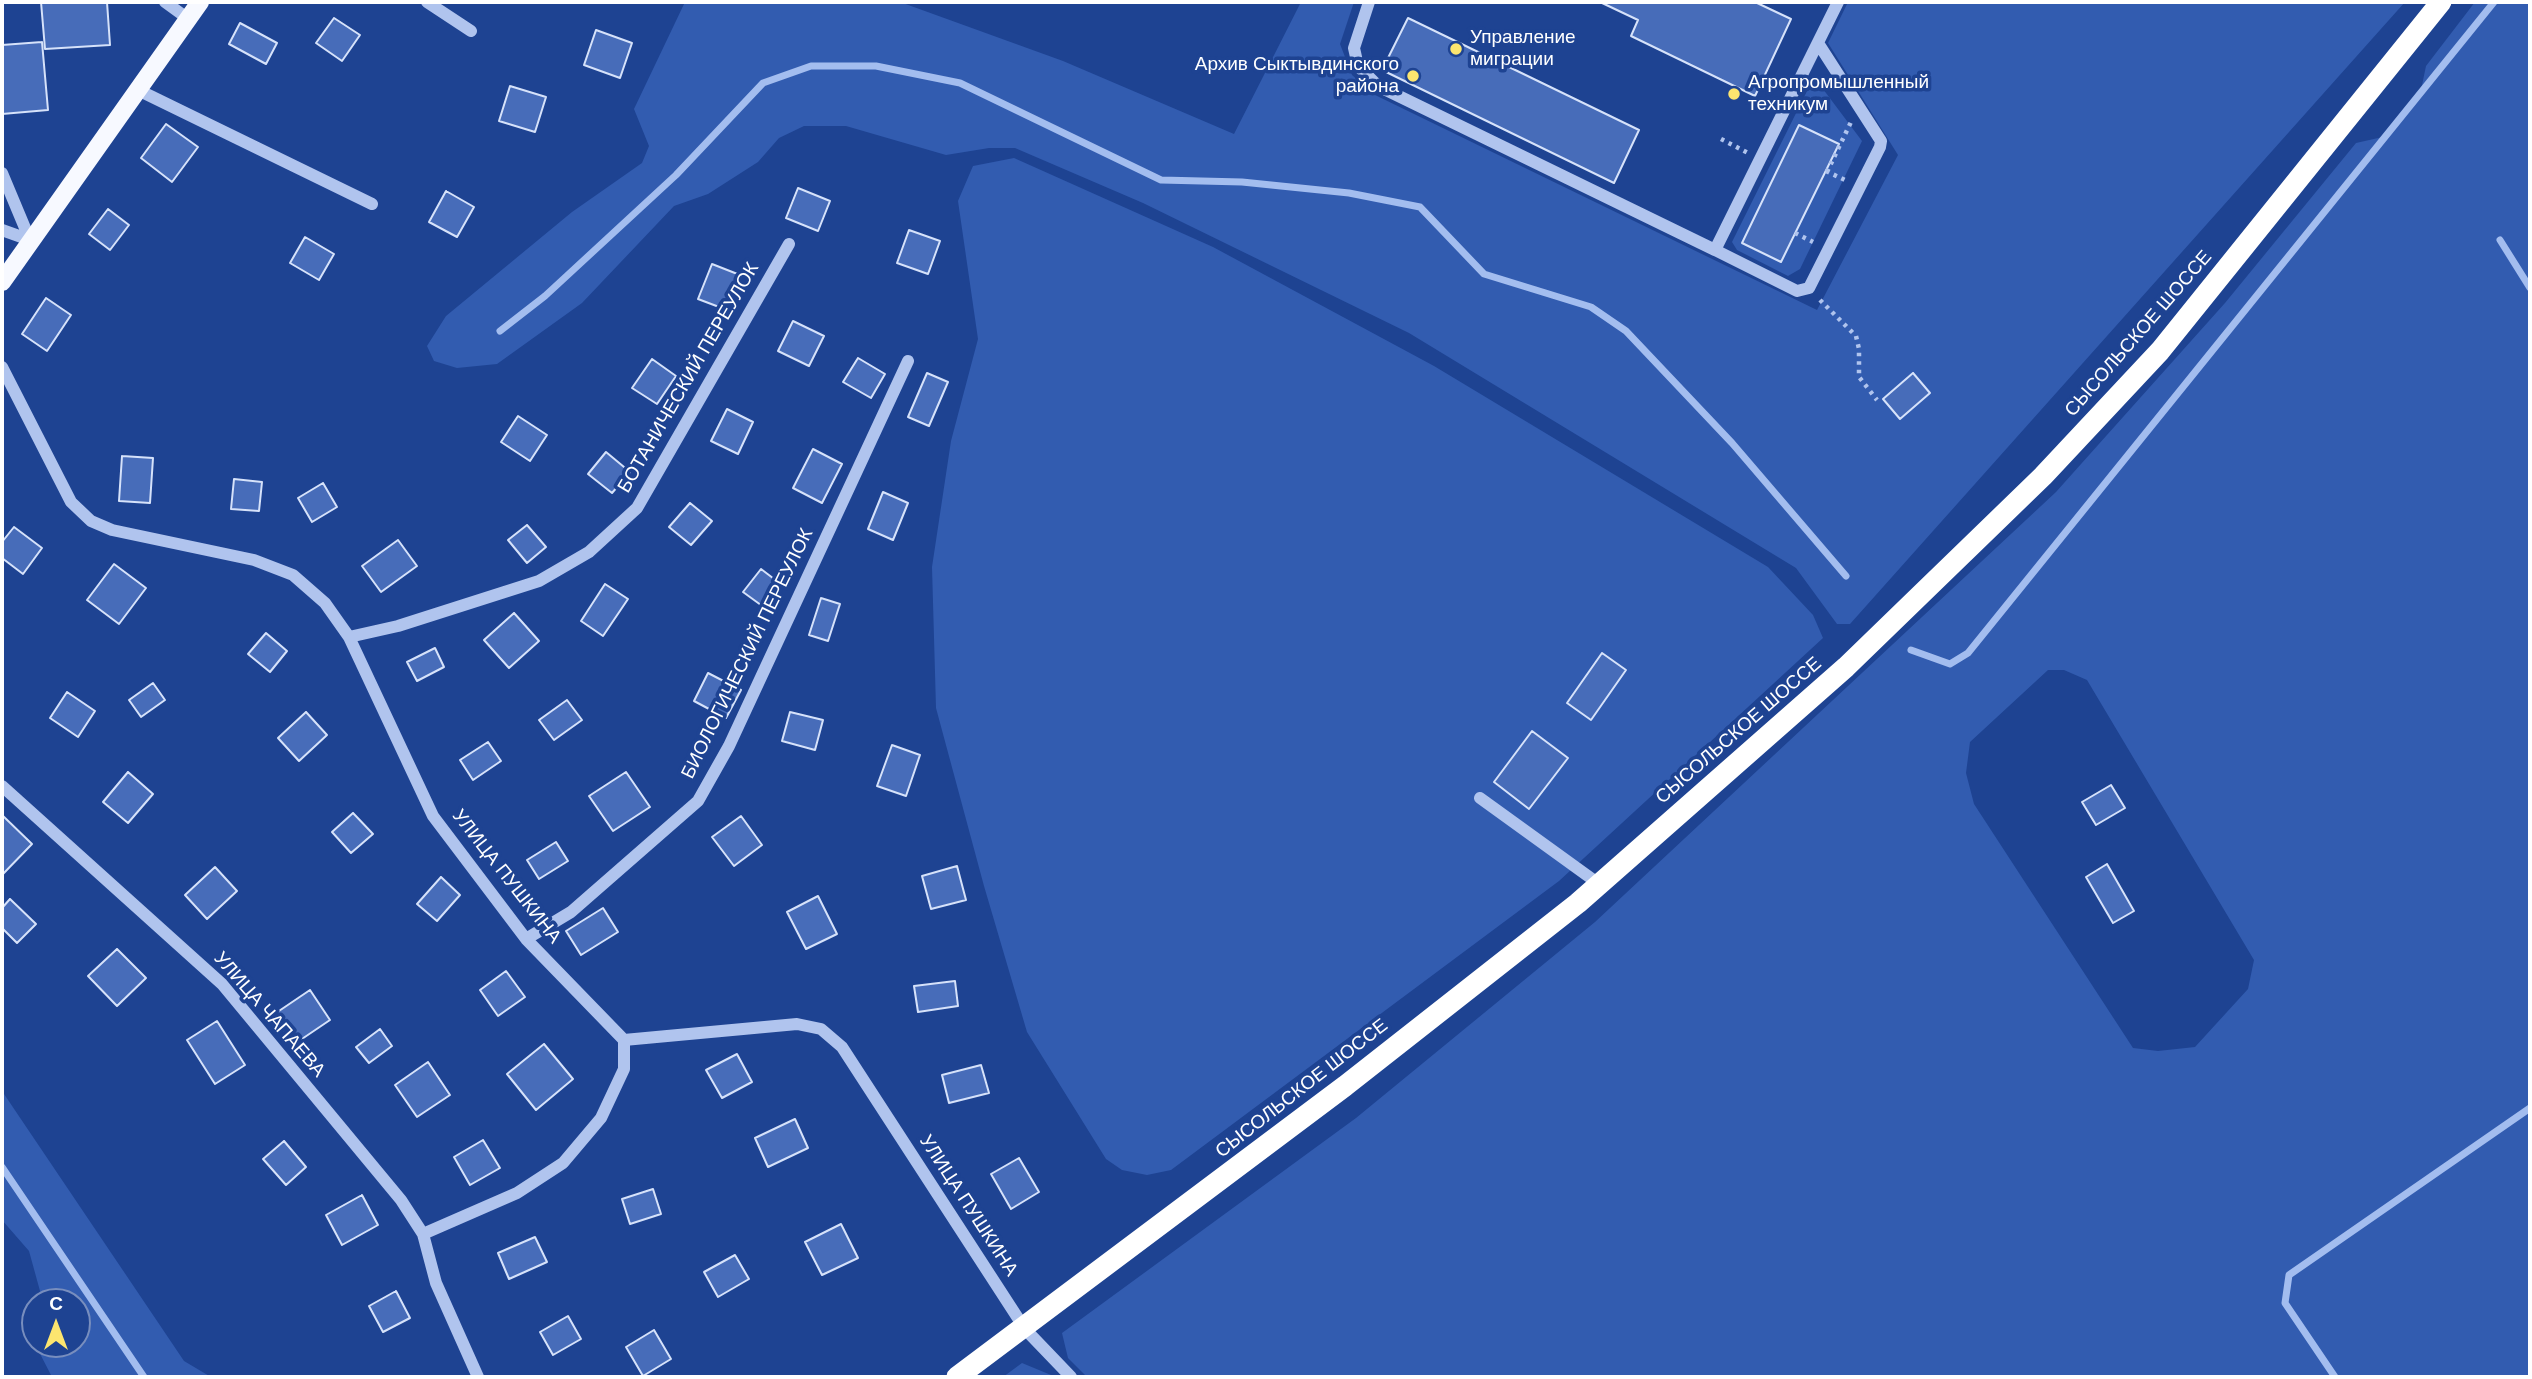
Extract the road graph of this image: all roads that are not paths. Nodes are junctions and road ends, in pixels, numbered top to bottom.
1 (165, 2) edge
2 (200, 2) edge
3 (427, 2) edge
4 (1369, 2) edge
5 (1838, 2) edge
6 (2441, 2) edge
7 (187, 18) junction
8 (471, 31) dead end
9 (1818, 43) junction
10 (136, 89) junction
11 (2, 173) edge
12 (372, 204) dead end
13 (2, 230) edge
14 (30, 240) junction
15 (789, 244) dead end
16 (1715, 250) junction
17 (2, 282) edge
18 (908, 362) dead end
19 (2, 367) edge
20 (349, 637) junction
21 (2, 786) edge
22 (1480, 797) dead end
23 (1600, 884) junction
24 (526, 939) junction
25 (624, 1040) junction
26 (423, 1234) junction
27 (1025, 1329) junction
28 (478, 1377) edge
29 (957, 1377) edge
30 (1070, 1377) edge

1 - 7 street
2 - 7 main road
3 - 8 street
4 - 16 street
5 - 9 street
6 - 23 highway, СЫСОЛЬСКОЕ ШОССЕ
7 - 10 main road
9 - 16 street
9 - 16 street
10 - 12 street
10 - 14 main road
11 - 14 street
13 - 14 street
14 - 17 main road
15 - 20 street, БОТАНИЧЕСКИЙ ПЕРЕУЛОК
18 - 24 street, БИОЛОГИЧЕСКИЙ ПЕРЕУЛОК
19 - 20 street, УЛИЦА ПУШКИНА
20 - 24 street, УЛИЦА ПУШКИНА
21 - 26 street, УЛИЦА ЧАПАЕВА
22 - 23 street
23 - 27 highway, СЫСОЛЬСКОЕ ШОССЕ
24 - 25 street, УЛИЦА ПУШКИНА
25 - 26 street
25 - 27 street, УЛИЦА ПУШКИНА
26 - 28 street, УЛИЦА ЧАПАЕВА
27 - 29 highway, СЫСОЛЬСКОЕ ШОССЕ
27 - 30 street, УЛИЦА ПУШКИНА

